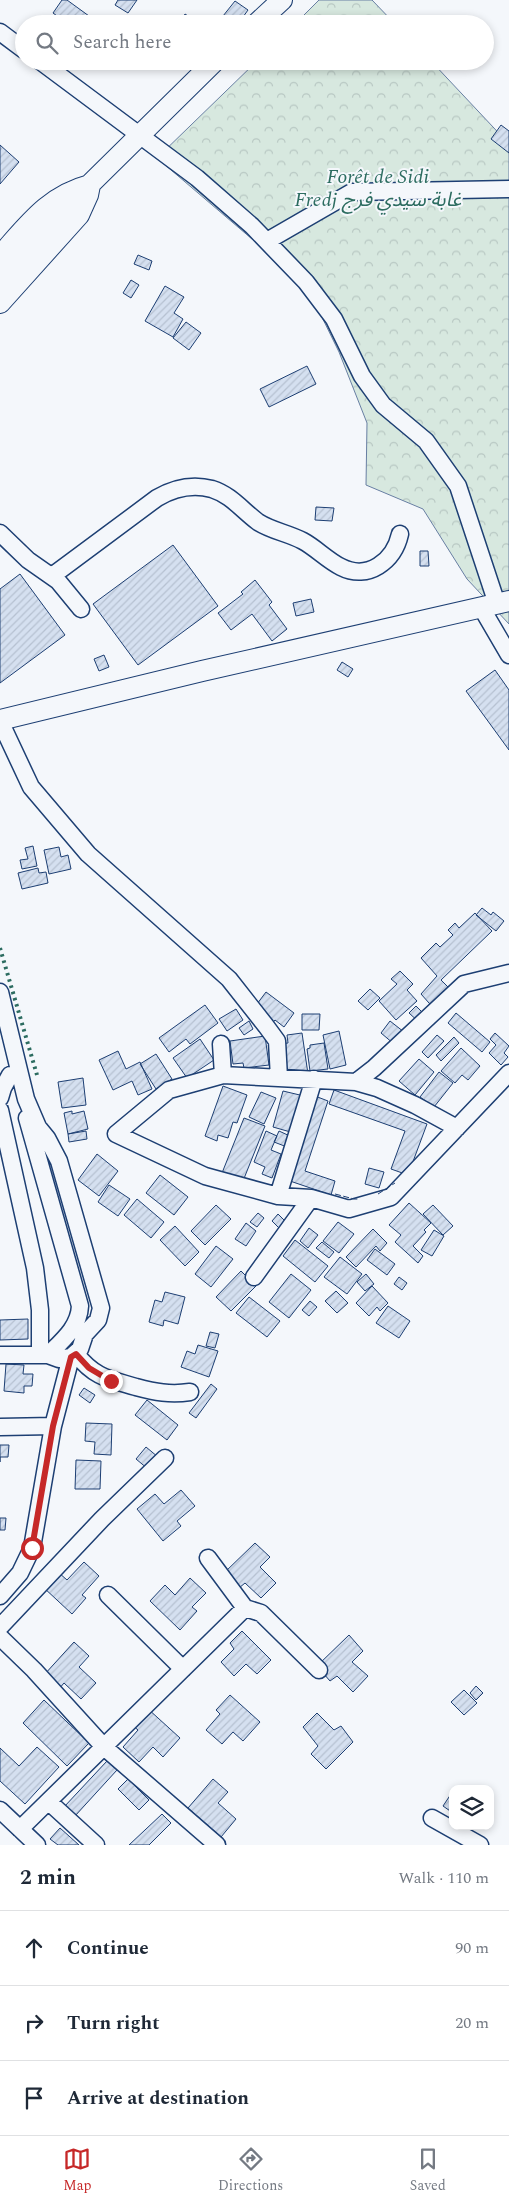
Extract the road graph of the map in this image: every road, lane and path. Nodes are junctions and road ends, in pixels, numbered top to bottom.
1 (282, 0) edge
2 (266, 15) edge
3 (0, 32) edge
4 (15, 43) edge
5 (52, 70) edge
6 (206, 70) edge
7 (140, 135) junction
8 (90, 185) junction
9 (509, 189) edge
10 (266, 241) junction
11 (0, 256) edge
12 (0, 280) edge
13 (0, 303) edge
14 (0, 533) edge
15 (400, 534) dead end
16 (52, 576) junction
17 (496, 604) edge
18 (81, 609) dead end
19 (509, 655) edge
20 (0, 720) edge
21 (509, 973) edge
22 (0, 992) edge
23 (0, 1040) edge
24 (221, 1044) dead end
25 (509, 1073) edge
26 (10, 1075) junction
27 (223, 1075) junction
28 (280, 1078) junction
29 (314, 1079) junction
30 (356, 1082) junction
31 (0, 1098) edge
32 (0, 1110) edge
33 (457, 1128) junction
34 (278, 1196) junction
35 (311, 1198) junction
36 (254, 1277) dead end
37 (0, 1354) edge
38 (44, 1354) junction
39 (74, 1355) junction
40 (190, 1392) dead end
41 (53, 1426) junction
42 (0, 1427) edge
43 (165, 1458) dead end
44 (208, 1558) dead end
45 (108, 1594) dead end
46 (0, 1596) edge
47 (245, 1608) junction
48 (0, 1627) edge
49 (0, 1637) edge
50 (183, 1669) junction
51 (320, 1670) dead end
52 (104, 1747) junction
53 (49, 1802) junction
54 (0, 1810) edge
55 (432, 1818) dead end
56 (20, 1829) junction
57 (37, 1845) edge
58 (96, 1845) edge
59 (217, 1845) edge
60 (480, 1845) edge

1 - 2 main road
3 - 4 street
5 - 7 street
6 - 7 main road
7 - 8 main road
7 - 10 street
8 - 11 main road
8 - 12 main road
8 - 13 main road
9 - 10 street
10 - 17 street
14 - 16 street
15 - 16 street
16 - 18 street
17 - 19 street
17 - 20 main road
20 - 28 street
21 - 30 street
22 - 39 street
23 - 26 street
24 - 27 street
25 - 33 street
26 - 31 street
26 - 38 street
27 - 28 street
27 - 34 street
28 - 29 street
29 - 30 street
29 - 34 street
30 - 33 street
32 - 38 street
33 - 35 street
34 - 35 street
35 - 36 street
37 - 38 street
38 - 39 street
39 - 40 street
39 - 41 street
41 - 42 street
41 - 46 street
43 - 48 street
44 - 47 street
45 - 50 street
47 - 50 street
47 - 51 street
49 - 52 street
50 - 52 street
52 - 53 street
52 - 59 street
53 - 56 street
53 - 58 street
54 - 56 street
55 - 60 street
56 - 57 street

